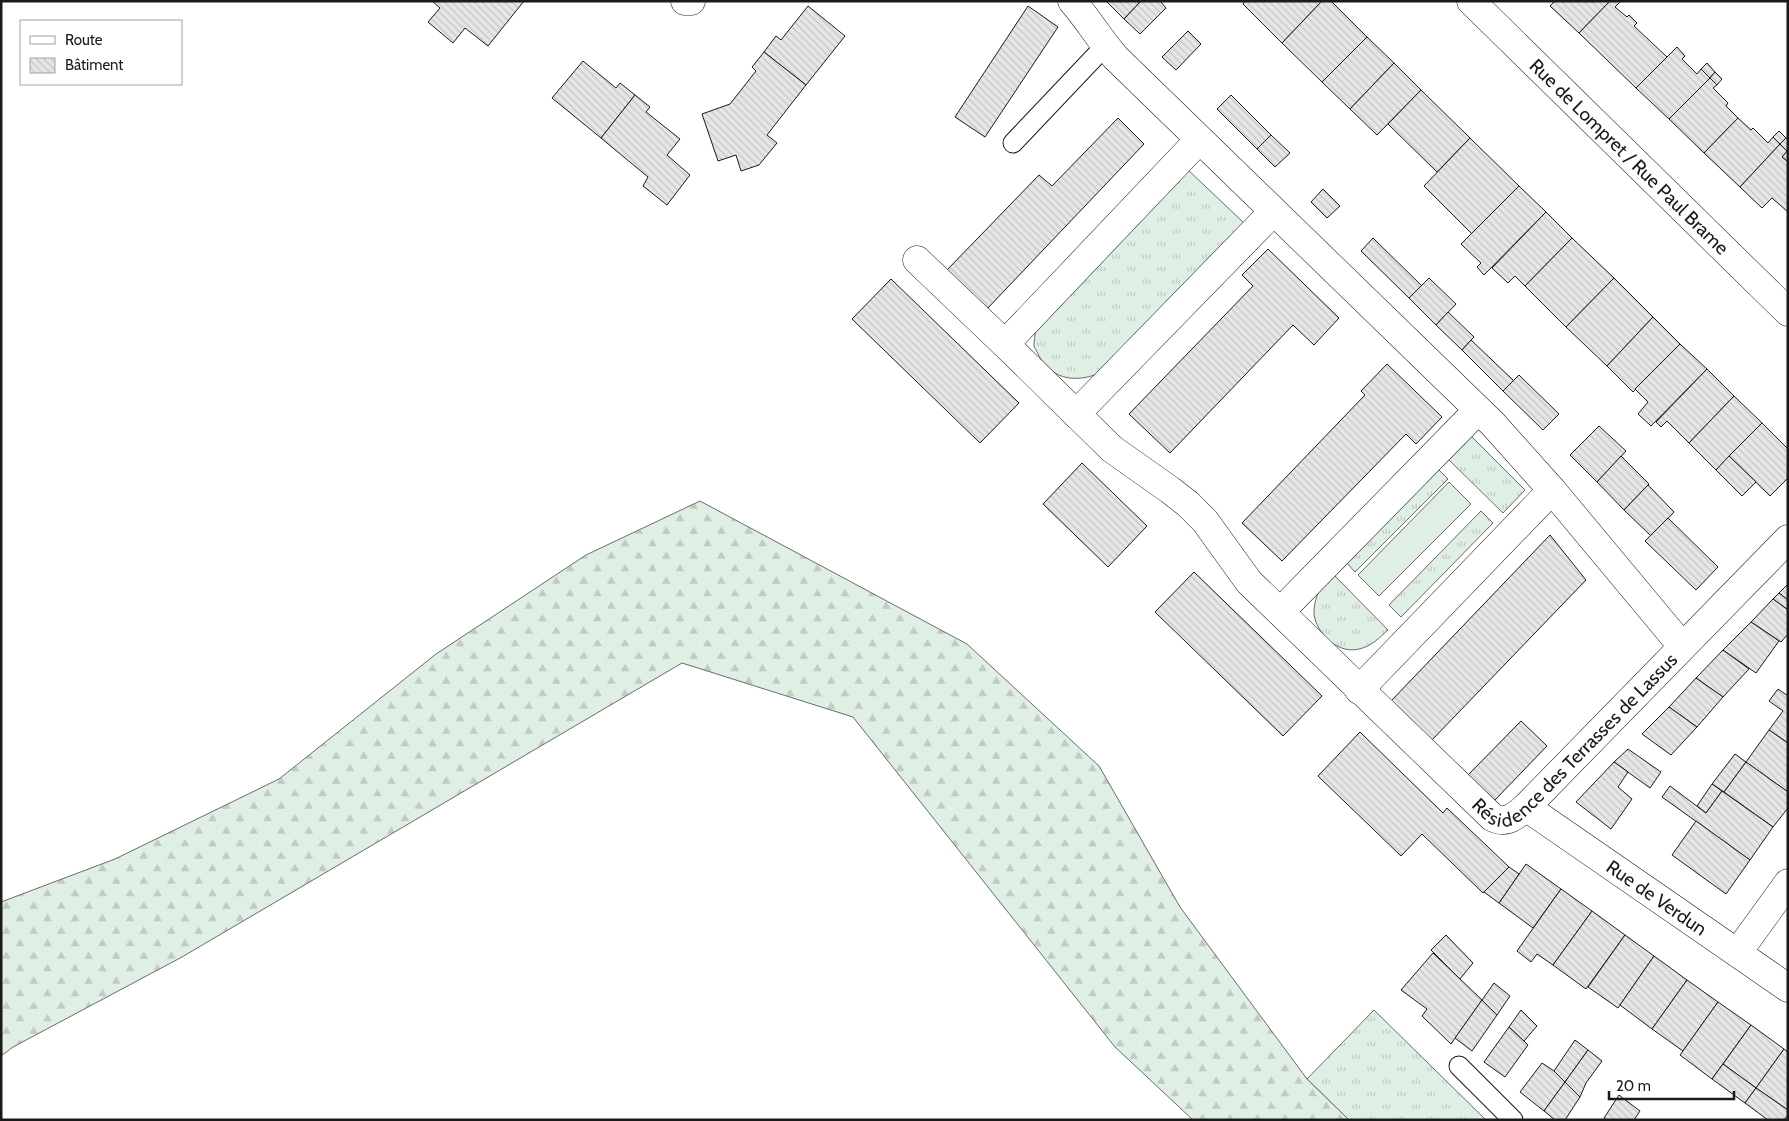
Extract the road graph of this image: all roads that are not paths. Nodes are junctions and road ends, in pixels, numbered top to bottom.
1 (685, 1) edge
2 (691, 1) edge
3 (1072, 1) edge
4 (1474, 2) edge
5 (1105, 46) junction
6 (1199, 140) junction
7 (1013, 143) dead end
8 (1274, 212) junction
9 (917, 260) dead end
10 (1788, 312) edge
11 (1005, 344) junction
12 (1478, 410) junction
13 (1076, 414) junction
14 (1552, 490) junction
15 (1788, 539) edge
16 (1280, 612) junction
17 (1682, 646) junction
18 (1360, 690) junction
19 (1526, 807) junction
20 (1788, 883) edge
21 (1738, 952) junction
22 (1788, 988) edge
23 (1458, 1066) dead end
24 (1513, 1120) edge

1 - 2 street
3 - 5 street, Résidence des Terrasses de Lassus
4 - 10 street, Rue de Lompret / Rue Paul Brame
5 - 6 street, Résidence des Terrasses de Lassus
5 - 7 lane
6 - 8 street, Résidence des Terrasses de Lassus
6 - 11 street
8 - 12 street, Résidence des Terrasses de Lassus
8 - 13 street
9 - 11 street, Résidence des Terrasses de Lassus
11 - 13 street, Résidence des Terrasses de Lassus
12 - 14 street, Résidence des Terrasses de Lassus
12 - 16 street
13 - 16 street, Résidence des Terrasses de Lassus
14 - 17 street, Résidence des Terrasses de Lassus
14 - 18 street
15 - 17 street, Résidence des Terrasses de Lassus
16 - 18 street, Résidence des Terrasses de Lassus
17 - 19 street, Résidence des Terrasses de Lassus
18 - 19 street, Résidence des Terrasses de Lassus
19 - 21 street, Rue de Verdun
20 - 21 street
21 - 22 street, Rue de Verdun
23 - 24 lane

